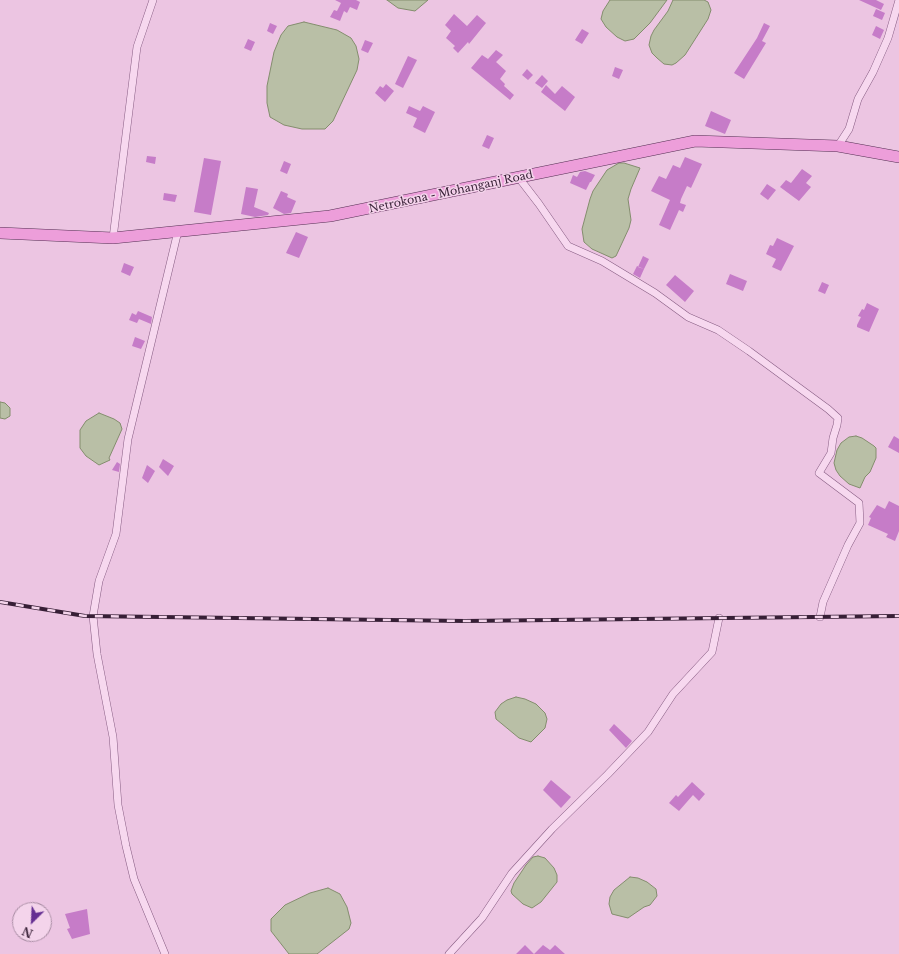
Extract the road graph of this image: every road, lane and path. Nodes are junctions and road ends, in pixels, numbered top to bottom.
1 (153, 0) edge
2 (899, 0) edge
3 (838, 146) junction
4 (899, 157) edge
5 (519, 178) junction
6 (178, 231) junction
7 (0, 233) edge
8 (113, 238) junction
9 (820, 617) dead end
10 (719, 618) dead end
11 (165, 954) edge
12 (448, 954) edge

1 - 8 street
2 - 3 street
3 - 4 main road, Netrokona - Mohanganj Road
3 - 5 main road, Netrokona - Mohanganj Road
5 - 6 main road, Netrokona - Mohanganj Road
5 - 9 street
6 - 8 main road, Netrokona - Mohanganj Road
6 - 11 street
7 - 8 main road, Netrokona - Mohanganj Road
10 - 12 street

